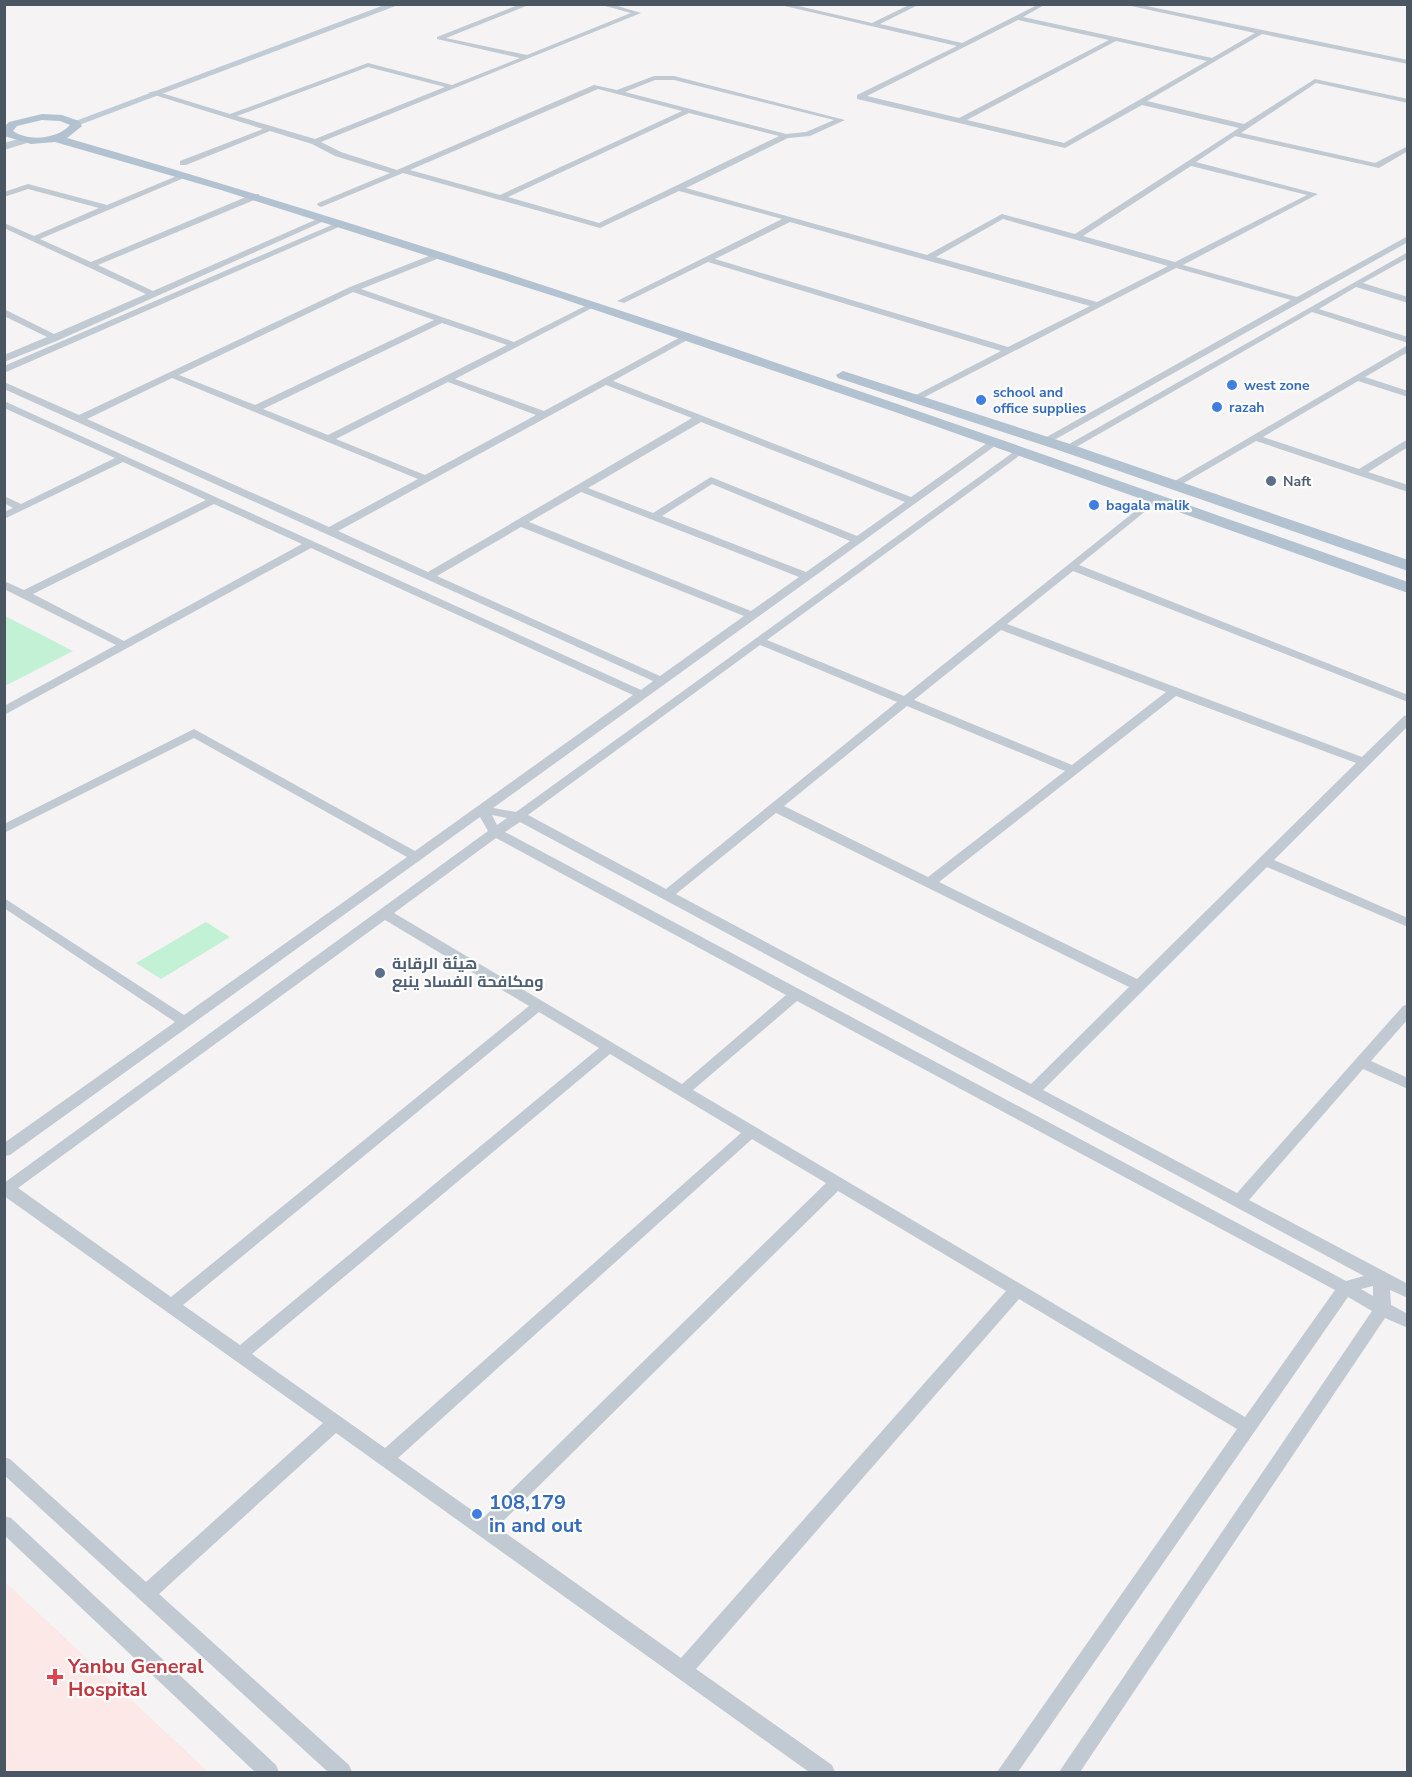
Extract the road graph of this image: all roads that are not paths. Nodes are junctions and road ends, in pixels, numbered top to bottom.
1 (370, 4) edge
2 (397, 4) edge
3 (528, 4) edge
4 (601, 4) edge
5 (779, 4) edge
6 (917, 4) edge
7 (1125, 4) edge
8 (1043, 6) edge
9 (1017, 18) junction
10 (873, 25) junction
11 (1261, 32) junction
12 (1114, 39) junction
13 (963, 45) junction
14 (527, 57) junction
15 (1214, 60) junction
16 (1407, 62) edge
17 (162, 78) dead end
18 (141, 86) dead end
19 (452, 87) junction
20 (152, 88) junction
21 (618, 92) junction
22 (1407, 101) edge
23 (1140, 102) junction
24 (75, 109) dead end
25 (688, 111) junction
26 (4, 113) edge
27 (231, 116) junction
28 (53, 117) junction
29 (27, 120) junction
30 (960, 121) junction
31 (73, 127) junction
32 (1245, 127) junction
33 (271, 128) junction
34 (7, 130) edge
35 (1234, 134) junction
36 (786, 136) junction
37 (54, 138) junction
38 (26, 140) junction
39 (315, 142) junction
40 (4, 147) edge
41 (1407, 148) edge
42 (1190, 163) junction
43 (185, 169) junction
44 (399, 171) junction
45 (678, 188) junction
46 (4, 195) edge
47 (256, 196) junction
48 (500, 198) junction
49 (107, 208) junction
50 (324, 211) junction
51 (789, 219) junction
52 (344, 223) junction
53 (4, 225) edge
54 (35, 238) junction
55 (1075, 238) junction
56 (1407, 238) edge
57 (1407, 254) edge
58 (439, 255) junction
59 (928, 258) junction
60 (707, 259) junction
61 (92, 265) junction
62 (1175, 266) junction
63 (1355, 284) junction
64 (353, 290) junction
65 (151, 293) junction
66 (1299, 300) junction
67 (1407, 300) edge
68 (621, 301) junction
69 (594, 305) junction
70 (1098, 305) junction
71 (1311, 309) junction
72 (4, 312) edge
73 (441, 320) junction
74 (688, 336) junction
75 (56, 338) junction
76 (1407, 340) edge
77 (515, 345) junction
78 (1407, 348) edge
79 (1010, 351) junction
80 (4, 359) edge
81 (4, 370) edge
82 (172, 375) junction
83 (1357, 378) junction
84 (447, 379) junction
85 (605, 381) junction
86 (4, 385) edge
87 (1407, 394) edge
88 (915, 399) junction
89 (4, 404) edge
90 (255, 409) junction
91 (544, 414) junction
92 (80, 418) junction
93 (700, 418) junction
94 (1255, 437) junction
95 (328, 439) junction
96 (1047, 441) junction
97 (994, 442) junction
98 (1407, 442) edge
99 (1067, 447) junction
100 (1019, 451) junction
101 (123, 458) junction
102 (188, 467) junction
103 (1360, 473) junction
104 (165, 477) junction
105 (426, 479) junction
106 (1173, 484) junction
107 (580, 488) junction
108 (1407, 489) edge
109 (4, 499) edge
110 (1154, 499) junction
111 (214, 500) junction
112 (912, 501) junction
113 (21, 508) junction
114 (4, 516) edge
115 (655, 516) junction
116 (521, 523) junction
117 (330, 531) junction
118 (858, 540) junction
119 (310, 544) junction
120 (1071, 566) junction
121 (1407, 566) edge
122 (429, 576) junction
123 (807, 577) junction
124 (4, 584) edge
125 (1407, 588) edge
126 (25, 594) junction
127 (753, 616) junction
128 (999, 625) junction
129 (759, 641) junction
130 (124, 645) junction
131 (662, 681) junction
132 (1175, 691) junction
133 (642, 695) junction
134 (1407, 699) edge
135 (906, 701) junction
136 (4, 711) edge
137 (1407, 719) edge
138 (1364, 762) junction
139 (1073, 770) junction
140 (775, 807) junction
141 (482, 810) junction
142 (519, 816) junction
143 (4, 829) edge
144 (496, 833) junction
145 (417, 857) junction
146 (1265, 861) junction
147 (929, 883) junction
148 (667, 895) junction
149 (4, 902) edge
150 (386, 914) junction
151 (1407, 923) edge
152 (1139, 986) junction
153 (796, 994) junction
154 (539, 1005) junction
155 (1407, 1009) edge
156 (185, 1022) junction
157 (609, 1047) junction
158 (1361, 1062) junction
159 (1407, 1084) edge
160 (683, 1091) junction
161 (1033, 1091) junction
162 (751, 1132) junction
163 (4, 1151) edge
164 (837, 1182) junction
165 (6, 1190) edge
166 (1239, 1201) junction
167 (1380, 1277) junction
168 (1345, 1288) junction
169 (1017, 1290) junction
170 (1407, 1292) edge
171 (171, 1306) junction
172 (1383, 1308) junction
173 (1407, 1322) edge
174 (240, 1355) junction
175 (335, 1423) junction
176 (1248, 1427) junction
177 (385, 1458) junction
178 (4, 1464) edge
179 (4, 1523) edge
180 (483, 1529) junction
181 (146, 1594) junction
182 (682, 1671) junction
183 (269, 1773) edge
184 (342, 1773) edge
185 (825, 1773) edge
186 (1007, 1773) edge
187 (1069, 1773) edge

1 - 17 main road
2 - 20 main road
3 - 14 street
4 - 14 street
5 - 10 street
6 - 10 street
7 - 11 street
8 - 9 street
9 - 12 street
9 - 13 street
10 - 13 street
11 - 15 street
11 - 16 street
12 - 15 street
12 - 30 street
13 - 30 street
14 - 19 street
15 - 23 street
18 - 20 main road
19 - 27 street
19 - 39 street
20 - 27 street
20 - 31 main road
21 - 25 street
21 - 36 street
21 - 44 street
22 - 32 street
23 - 30 street
23 - 32 street
24 - 28 main road
25 - 36 street
25 - 48 street
26 - 29 main road
27 - 33 street
28 - 29 main road
28 - 31 main road
29 - 34 main road
31 - 37 main road
31 - 43 main road
32 - 35 street
33 - 39 street
33 - 43 street
34 - 38 main road
35 - 41 street
35 - 42 street
36 - 45 street
37 - 38 main road
37 - 43 main road
38 - 40 main road
39 - 44 street
42 - 55 street
42 - 62 street
43 - 47 main road
43 - 49 street
43 - 50 main road
44 - 48 street
44 - 50 street
45 - 48 street
45 - 51 street
46 - 49 street
47 - 50 main road
47 - 61 street
49 - 54 street
50 - 52 main road
50 - 65 street
50 - 68 main road
51 - 59 street
51 - 60 street
52 - 58 main road
52 - 81 street
53 - 54 street
54 - 61 street
55 - 59 street
55 - 62 street
56 - 66 street
57 - 63 street
58 - 64 street
58 - 69 main road
59 - 70 street
60 - 68 street
60 - 79 street
61 - 65 street
62 - 66 street
62 - 70 street
63 - 67 street
63 - 71 street
64 - 73 street
64 - 82 street
65 - 75 street
66 - 96 street
68 - 88 main road
69 - 74 main road
69 - 77 street
70 - 79 street
71 - 76 street
71 - 99 street
72 - 75 street
73 - 77 street
73 - 90 street
74 - 85 street
74 - 97 main road
75 - 80 street
77 - 84 street
78 - 83 street
79 - 88 street
82 - 90 street
82 - 92 street
83 - 87 street
83 - 94 street
84 - 91 street
84 - 95 street
85 - 91 street
85 - 93 street
86 - 92 street
88 - 96 main road
89 - 101 street
90 - 95 street
91 - 105 street
92 - 102 street
93 - 107 street
93 - 112 street
94 - 103 street
94 - 106 street
95 - 105 street
96 - 99 main road
97 - 100 main road
97 - 112 street
98 - 103 street
99 - 106 main road
100 - 110 main road
100 - 129 street
101 - 104 street
101 - 113 street
102 - 104 street
102 - 117 street
103 - 108 street
104 - 111 street
105 - 117 street
106 - 121 main road
107 - 115 street
107 - 116 street
109 - 113 street
110 - 120 street
110 - 125 main road
111 - 119 street
111 - 126 street
112 - 118 street
113 - 114 street
115 - 118 street
115 - 123 street
116 - 122 street
116 - 127 street
117 - 122 street
118 - 123 street
119 - 130 street
119 - 133 street
120 - 128 street
120 - 134 street
122 - 131 street
123 - 127 street
124 - 126 street
126 - 130 street
127 - 131 street
128 - 132 street
128 - 135 street
129 - 135 street
129 - 142 street
130 - 136 street
131 - 133 street
132 - 138 street
132 - 139 street
133 - 141 street
135 - 139 street
135 - 140 street
137 - 138 street
138 - 146 street
139 - 147 street
140 - 147 street
140 - 148 street
141 - 142 street
141 - 144 street
141 - 145 street
142 - 144 street
142 - 148 street
143 - 145 street
144 - 150 street
144 - 153 street
145 - 156 street
146 - 151 street
146 - 152 street
147 - 152 street
148 - 161 street
149 - 156 street
150 - 154 street
150 - 165 street
152 - 161 street
153 - 160 street
153 - 168 street
154 - 157 street
154 - 171 street
155 - 158 street
156 - 163 street
157 - 160 street
157 - 174 street
158 - 159 street
158 - 166 street
160 - 162 street
161 - 166 street
162 - 164 street
162 - 177 street
164 - 169 street
164 - 180 street
165 - 171 street
166 - 167 street
167 - 168 street
167 - 170 street
167 - 172 street
168 - 172 street
168 - 176 street
169 - 176 street
169 - 182 street
171 - 174 street
172 - 173 street
172 - 187 street
174 - 175 street
175 - 177 street
175 - 181 street
176 - 186 street
177 - 180 street
178 - 181 street
179 - 183 street
180 - 182 street
181 - 184 street
182 - 185 street

